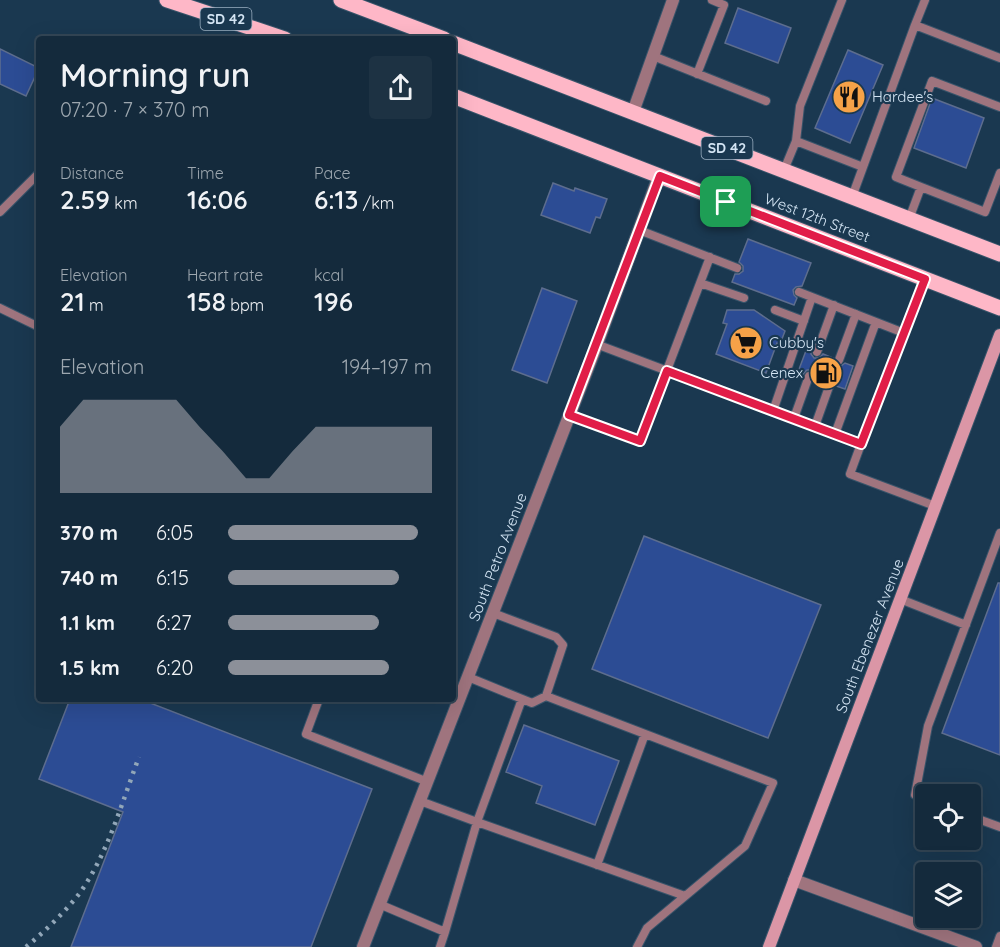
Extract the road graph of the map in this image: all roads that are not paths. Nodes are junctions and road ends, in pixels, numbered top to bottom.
1 (167, 0) edge
2 (341, 0) edge
3 (673, 0) edge
4 (712, 0) edge
5 (842, 0) edge
6 (925, 0) edge
7 (915, 25) junction
8 (273, 36) edge
9 (436, 36) edge
10 (456, 44) edge
11 (653, 56) junction
12 (1000, 58) edge
13 (697, 74) junction
14 (456, 97) edge
15 (765, 101) dead end
16 (1000, 107) edge
17 (633, 112) junction
18 (796, 141) junction
19 (863, 167) junction
20 (784, 170) junction
21 (1000, 173) edge
22 (36, 176) edge
23 (660, 176) junction
24 (921, 187) junction
25 (852, 197) junction
26 (0, 212) edge
27 (909, 219) junction
28 (639, 230) junction
29 (1000, 254) edge
30 (710, 257) junction
31 (737, 268) dead end
32 (925, 279) junction
33 (700, 283) junction
34 (800, 292) dead end
35 (812, 297) junction
36 (744, 298) dead end
37 (834, 306) junction
38 (0, 308) edge
39 (1000, 308) edge
40 (775, 310) dead end
41 (856, 314) junction
42 (804, 321) junction
43 (876, 322) junction
44 (36, 326) edge
45 (904, 333) junction
46 (1000, 335) edge
47 (596, 344) junction
48 (818, 352) dead end
49 (839, 360) dead end
50 (667, 371) junction
51 (809, 376) dead end
52 (831, 384) dead end
53 (773, 411) junction
54 (569, 415) junction
55 (794, 418) junction
56 (815, 426) junction
57 (835, 434) junction
58 (861, 444) junction
59 (935, 506) junction
60 (1000, 533) edge
61 (900, 599) junction
62 (493, 613) junction
63 (966, 625) junction
64 (468, 677) junction
65 (458, 688) edge
66 (546, 696) junction
67 (522, 699) junction
68 (319, 702) edge
69 (454, 702) edge
70 (645, 734) junction
71 (428, 782) junction
72 (917, 784) edge
73 (420, 801) junction
74 (981, 820) edge
75 (477, 822) junction
76 (1000, 827) edge
77 (597, 865) junction
78 (794, 880) junction
79 (685, 896) junction
80 (379, 904) junction
81 (445, 932) junction
82 (1000, 936) edge
83 (363, 947) edge
84 (440, 947) edge
85 (637, 947) edge
86 (769, 947) edge
87 (976, 947) edge
88 (996, 947) edge

1 - 8 main road, SD 42
2 - 9 main road
3 - 11 street
4 - 13 lane
5 - 18 lane
6 - 7 lane
7 - 12 lane
7 - 19 lane
10 - 17 main road, SD 42
11 - 13 lane
11 - 17 street
13 - 15 lane
14 - 23 main road, West 12th Street
16 - 24 lane
17 - 20 main road, SD 42
18 - 19 lane
18 - 20 lane
19 - 25 lane
20 - 25 main road, SD 42
21 - 24 lane
22 - 26 lane
23 - 28 street, South Petro Avenue
23 - 32 main road, West 12th Street
24 - 27 lane
25 - 27 main road, SD 42
27 - 29 main road, SD 42
28 - 30 lane
28 - 47 street, South Petro Avenue
30 - 31 lane
30 - 33 lane
32 - 39 main road, West 12th Street
32 - 45 lane
33 - 36 lane
33 - 50 lane
34 - 35 lane
35 - 37 lane
35 - 42 lane
37 - 41 lane
37 - 48 lane
38 - 44 lane
40 - 42 lane
41 - 43 lane
41 - 49 lane
42 - 53 lane
43 - 45 lane
43 - 57 lane
45 - 58 lane
46 - 59 street, South Ebenezer Avenue
47 - 50 lane
47 - 54 street, South Petro Avenue
50 - 53 lane
50 - 54 lane
51 - 55 lane
52 - 56 lane
53 - 55 lane
54 - 62 street, South Petro Avenue
55 - 56 lane
56 - 57 lane
57 - 58 lane
58 - 59 lane
59 - 61 street, South Ebenezer Avenue
60 - 63 lane
61 - 63 lane
61 - 78 street, South Ebenezer Avenue
62 - 64 street, South Petro Avenue
62 - 66 lane
63 - 72 lane
64 - 65 street, South Petro Avenue
64 - 67 lane
66 - 67 lane
66 - 70 lane
67 - 75 lane
68 - 71 lane
69 - 71 street, South Petro Avenue
70 - 77 lane
70 - 79 lane
71 - 73 street, South Petro Avenue
73 - 75 lane
73 - 80 street, South Petro Avenue
74 - 76 lane
75 - 77 lane
75 - 81 lane
77 - 79 lane
78 - 86 street, South Ebenezer Avenue
78 - 87 street
79 - 85 lane
80 - 81 lane
80 - 83 street, South Petro Avenue
81 - 84 lane
82 - 88 lane

